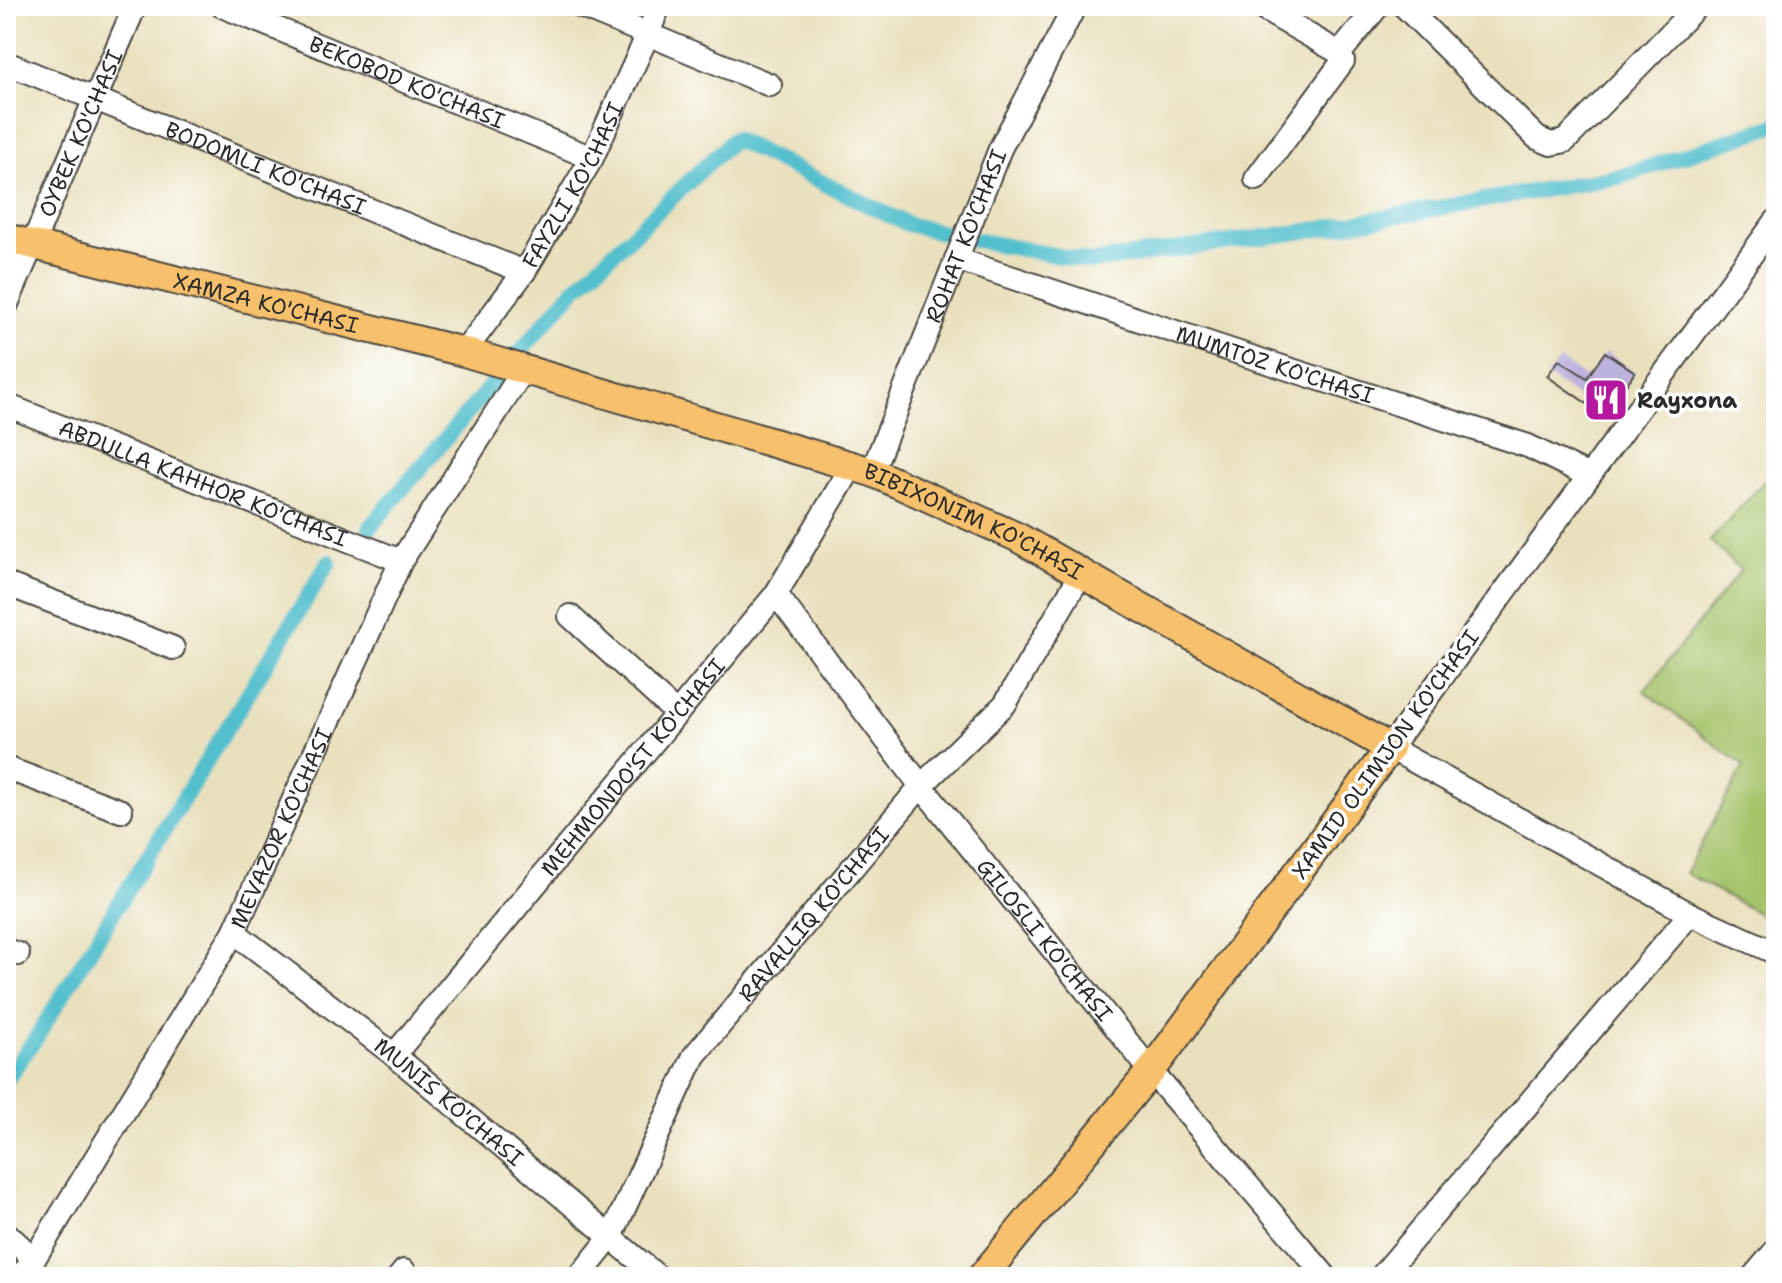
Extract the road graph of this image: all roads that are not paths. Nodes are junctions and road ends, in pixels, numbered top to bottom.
1 (135, 6) edge
2 (222, 6) edge
3 (580, 6) edge
4 (659, 6) edge
5 (1075, 6) edge
6 (1258, 6) edge
7 (1378, 6) edge
8 (1404, 6) edge
9 (1697, 6) edge
10 (648, 34) junction
11 (1340, 53) junction
12 (6, 63) edge
13 (770, 85) dead end
14 (96, 100) junction
15 (592, 158) junction
16 (1256, 179) dead end
17 (1776, 221) edge
18 (19, 242) edge
19 (956, 259) junction
20 (524, 272) junction
21 (6, 306) edge
22 (464, 352) junction
23 (524, 369) junction
24 (6, 405) edge
25 (862, 469) junction
26 (1589, 476) junction
27 (401, 561) junction
28 (1082, 572) junction
29 (6, 584) edge
30 (776, 594) junction
31 (570, 616) dead end
32 (173, 648) dead end
33 (677, 714) junction
34 (1390, 748) junction
35 (6, 768) edge
36 (921, 786) junction
37 (121, 811) dead end
38 (1690, 914) junction
39 (234, 932) junction
40 (1776, 953) edge
41 (394, 1055) junction
42 (1151, 1071) junction
43 (6, 1233) edge
44 (611, 1237) junction
45 (1776, 1250) edge
46 (34, 1259) junction
47 (20, 1277) edge
48 (579, 1277) edge
49 (658, 1277) edge
50 (982, 1277) edge
51 (1326, 1277) edge
52 (1381, 1277) edge
53 (1753, 1277) edge

1 - 14 street, OYBEK KO'CHASI
2 - 15 street, BEKOBOD KO'CHASI
3 - 10 street
4 - 10 street, FAYZLI KO'CHASI
5 - 19 street, ROHAT KO'CHASI
6 - 11 street
7 - 11 street
8 - 9 street
10 - 13 street
10 - 15 street, FAYZLI KO'CHASI
11 - 16 street
12 - 14 street, BODOMLI KO'CHASI
14 - 18 street, OYBEK KO'CHASI
14 - 20 street, BODOMLI KO'CHASI
15 - 20 street, FAYZLI KO'CHASI
17 - 26 street, XAMID OLIMJON KO'CHASI
18 - 21 street, OYBEK KO'CHASI
18 - 22 main road, XAMZA KO'CHASI
19 - 25 street, ROHAT KO'CHASI
19 - 26 street, MUMTOZ KO'CHASI
20 - 22 street, FAYZLI KO'CHASI
22 - 23 main road, XAMZA KO'CHASI
23 - 25 main road, BIBIXONIM KO'CHASI
23 - 27 street, MEVAZOR KO'CHASI
24 - 27 street, ABDULLA KAHHOR KO'CHASI
25 - 28 main road, BIBIXONIM KO'CHASI
25 - 30 street, MEHMONDO'ST KO'CHASI
26 - 34 street, XAMID OLIMJON KO'CHASI
27 - 39 street, MEVAZOR KO'CHASI
28 - 34 main road, BIBIXONIM KO'CHASI
28 - 36 street, RAVALLIQ KO'CHASI
29 - 32 street
30 - 33 street, MEHMONDO'ST KO'CHASI
30 - 36 street, GILOSLI KO'CHASI
31 - 33 street
33 - 41 street, MEHMONDO'ST KO'CHASI
34 - 38 street
34 - 42 main road, XAMID OLIMJON KO'CHASI
35 - 37 street
36 - 42 street, GILOSLI KO'CHASI
36 - 44 street, RAVALLIQ KO'CHASI
38 - 40 street
38 - 52 street
39 - 41 street, MUNIS KO'CHASI
39 - 46 street, MEVAZOR KO'CHASI
41 - 44 street, MUNIS KO'CHASI
42 - 50 main road, XAMID OLIMJON KO'CHASI
42 - 51 street, GILOSLI KO'CHASI
43 - 46 street
44 - 48 street, RAVALLIQ KO'CHASI
44 - 49 street, MUNIS KO'CHASI
45 - 53 street
46 - 47 street, MEVAZOR KO'CHASI

